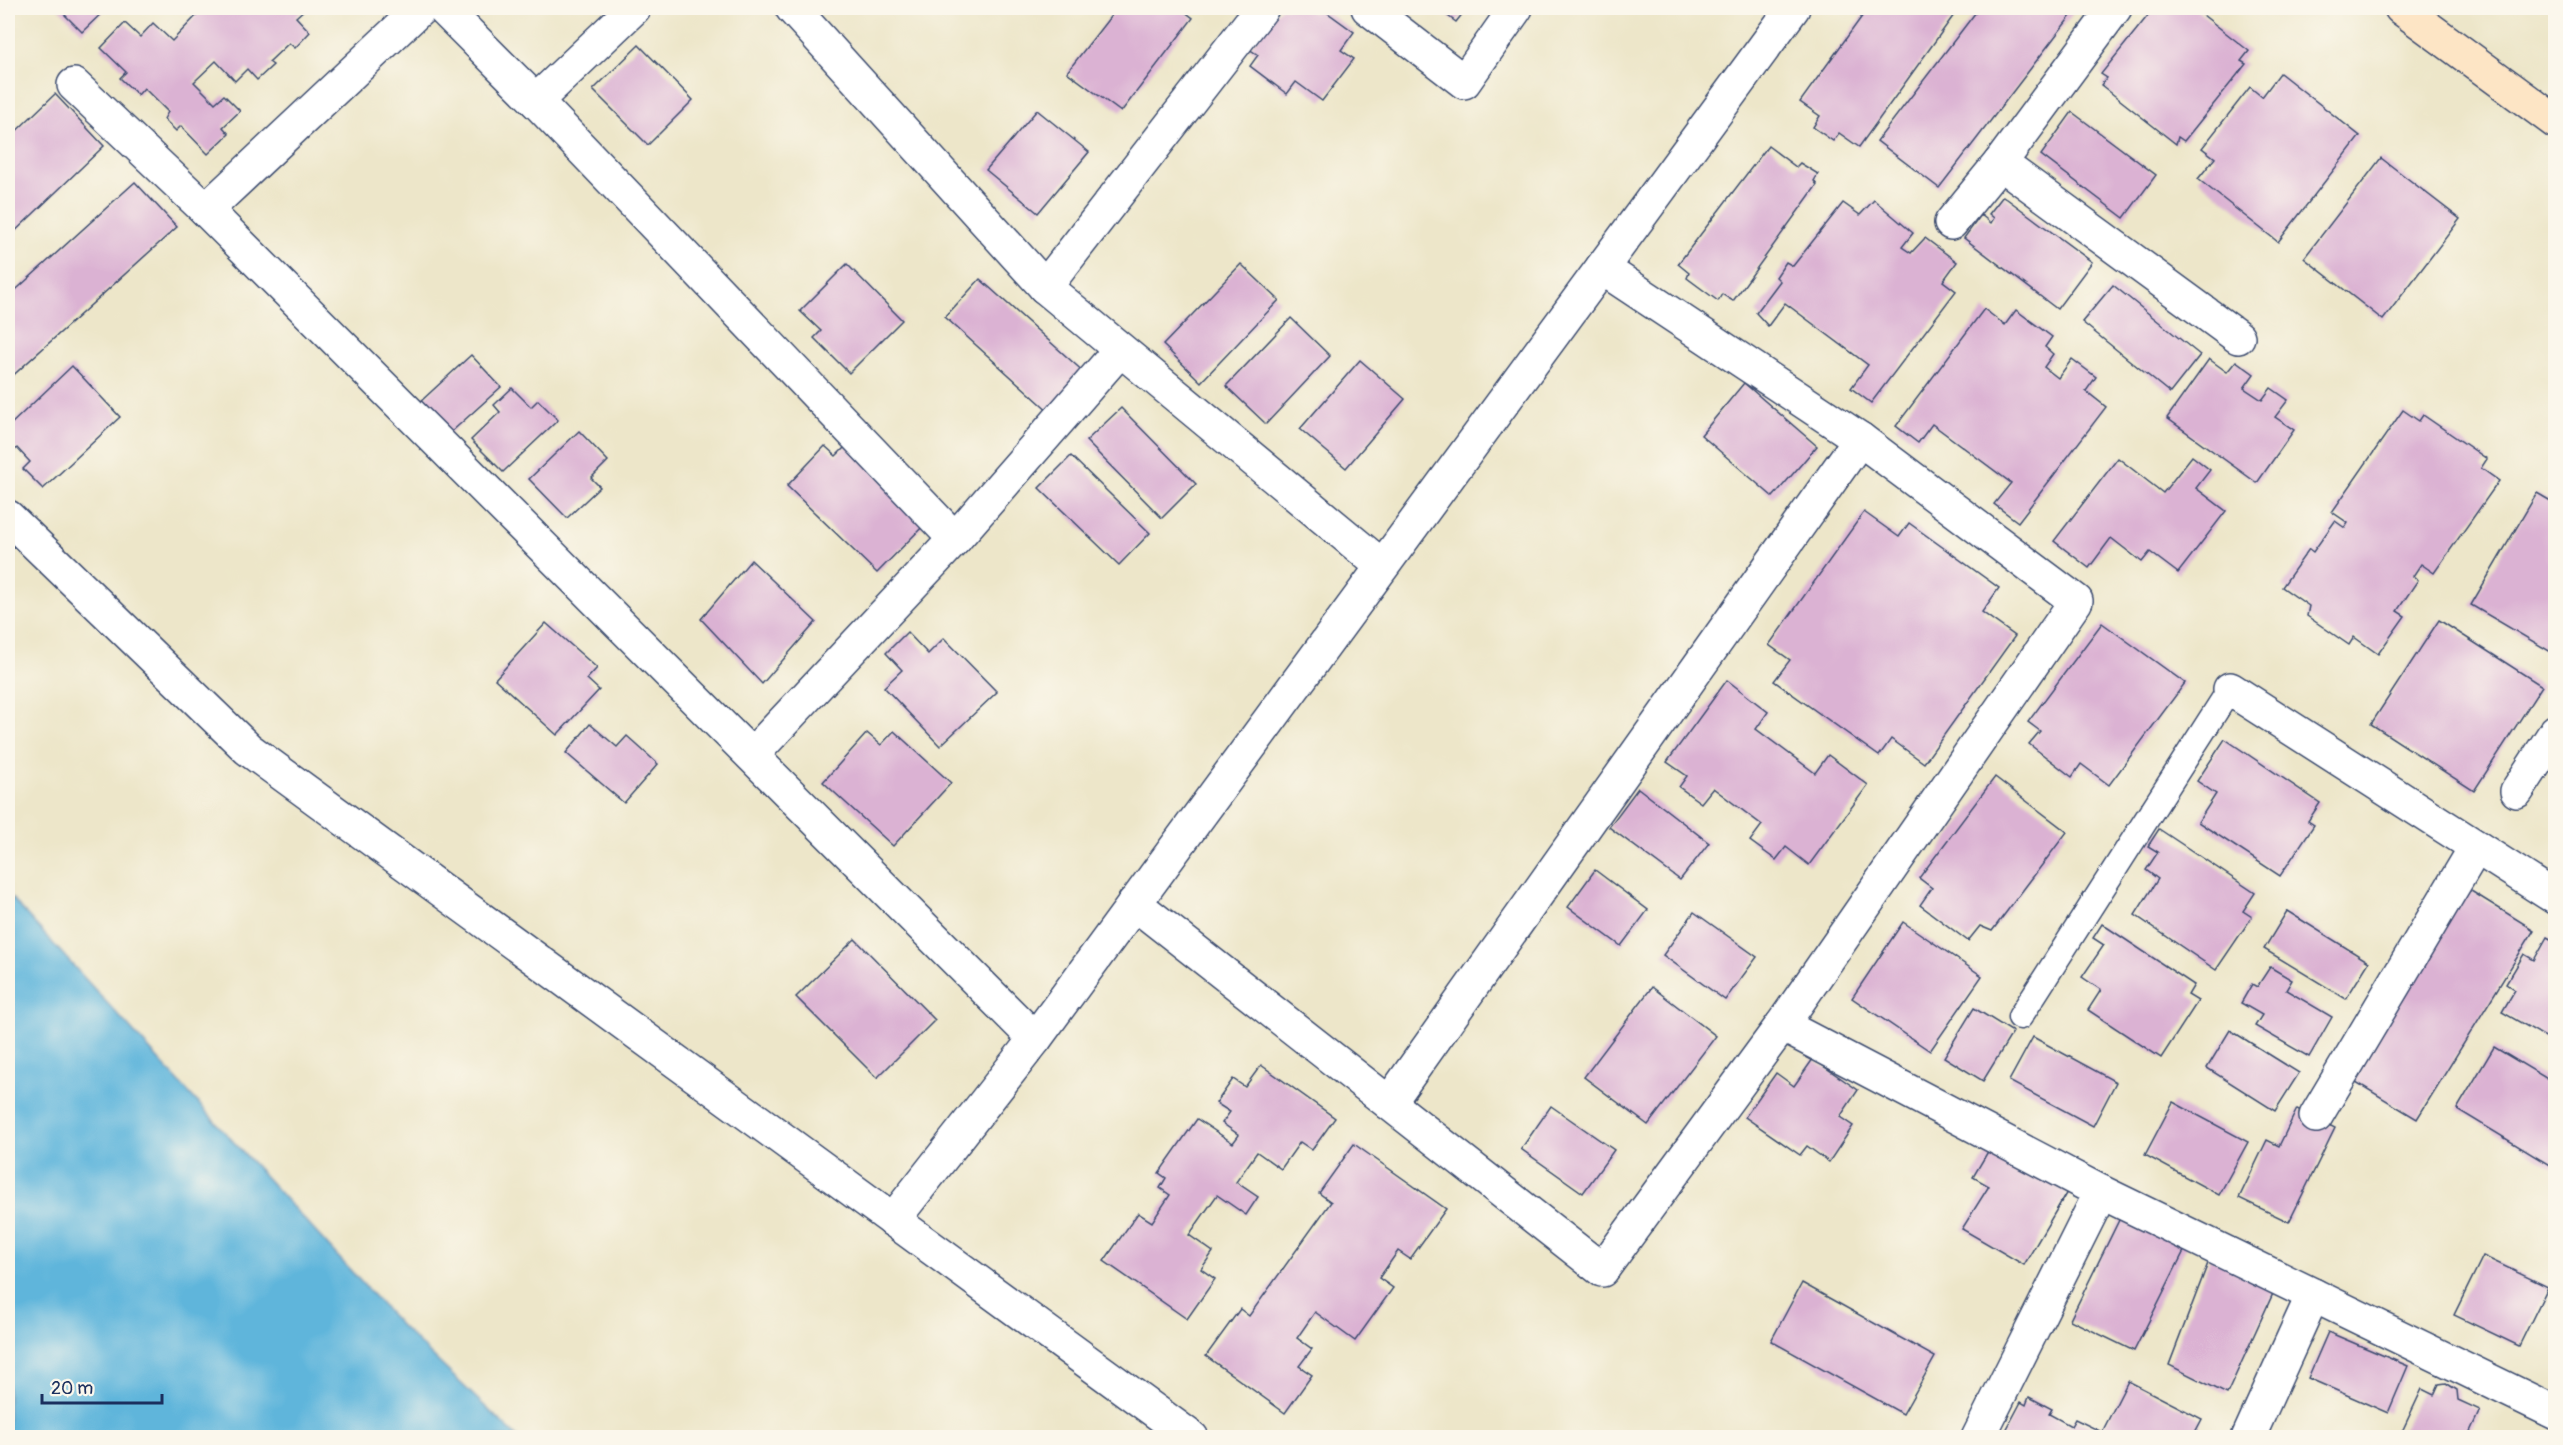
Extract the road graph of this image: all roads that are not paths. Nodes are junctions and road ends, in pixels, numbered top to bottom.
1 (422, 8) edge
2 (443, 8) edge
3 (634, 8) edge
4 (792, 8) edge
5 (1262, 8) edge
6 (1368, 8) edge
7 (1516, 8) edge
8 (1793, 8) edge
9 (2115, 8) edge
10 (2401, 8) edge
11 (74, 85) dead end
12 (536, 101) junction
13 (2556, 122) edge
14 (2000, 163) junction
15 (206, 210) junction
16 (1951, 223) dead end
17 (1602, 268) junction
18 (1045, 287) junction
19 (2238, 337) dead end
20 (1120, 350) junction
21 (1860, 439) junction
22 (8, 517) edge
23 (955, 539) junction
24 (1382, 566) junction
25 (2230, 690) joint
26 (2556, 731) edge
27 (752, 755) junction
28 (2517, 791) dead end
29 (2476, 847) junction
30 (2556, 898) edge
31 (1134, 903) junction
32 (2020, 1017) dead end
33 (1782, 1024) junction
34 (1035, 1039) junction
35 (1389, 1103) junction
36 (2316, 1116) dead end
37 (2101, 1192) junction
38 (893, 1220) junction
39 (2313, 1295) junction
40 (2556, 1414) edge
41 (1192, 1437) edge
42 (1978, 1437) edge
43 (2248, 1437) edge
44 (2545, 1437) edge

1 - 15 street
2 - 12 street
3 - 12 street
4 - 18 street
5 - 18 street
6 - 7 street
8 - 17 street
9 - 14 street
10 - 13 main road
11 - 15 street
12 - 23 street
14 - 16 street
14 - 19 street
15 - 27 street
17 - 21 street
17 - 24 street
18 - 20 street
20 - 23 street
20 - 24 street
21 - 33 street
21 - 35 street
22 - 38 street
23 - 27 street
24 - 31 street
25 - 29 street
25 - 32 lane
26 - 28 street
27 - 34 street
29 - 30 street
29 - 36 street
31 - 34 street
31 - 35 street
33 - 35 street
33 - 37 street
34 - 38 street
37 - 39 street
37 - 42 street
38 - 41 street
39 - 40 street
39 - 43 street
40 - 44 street

